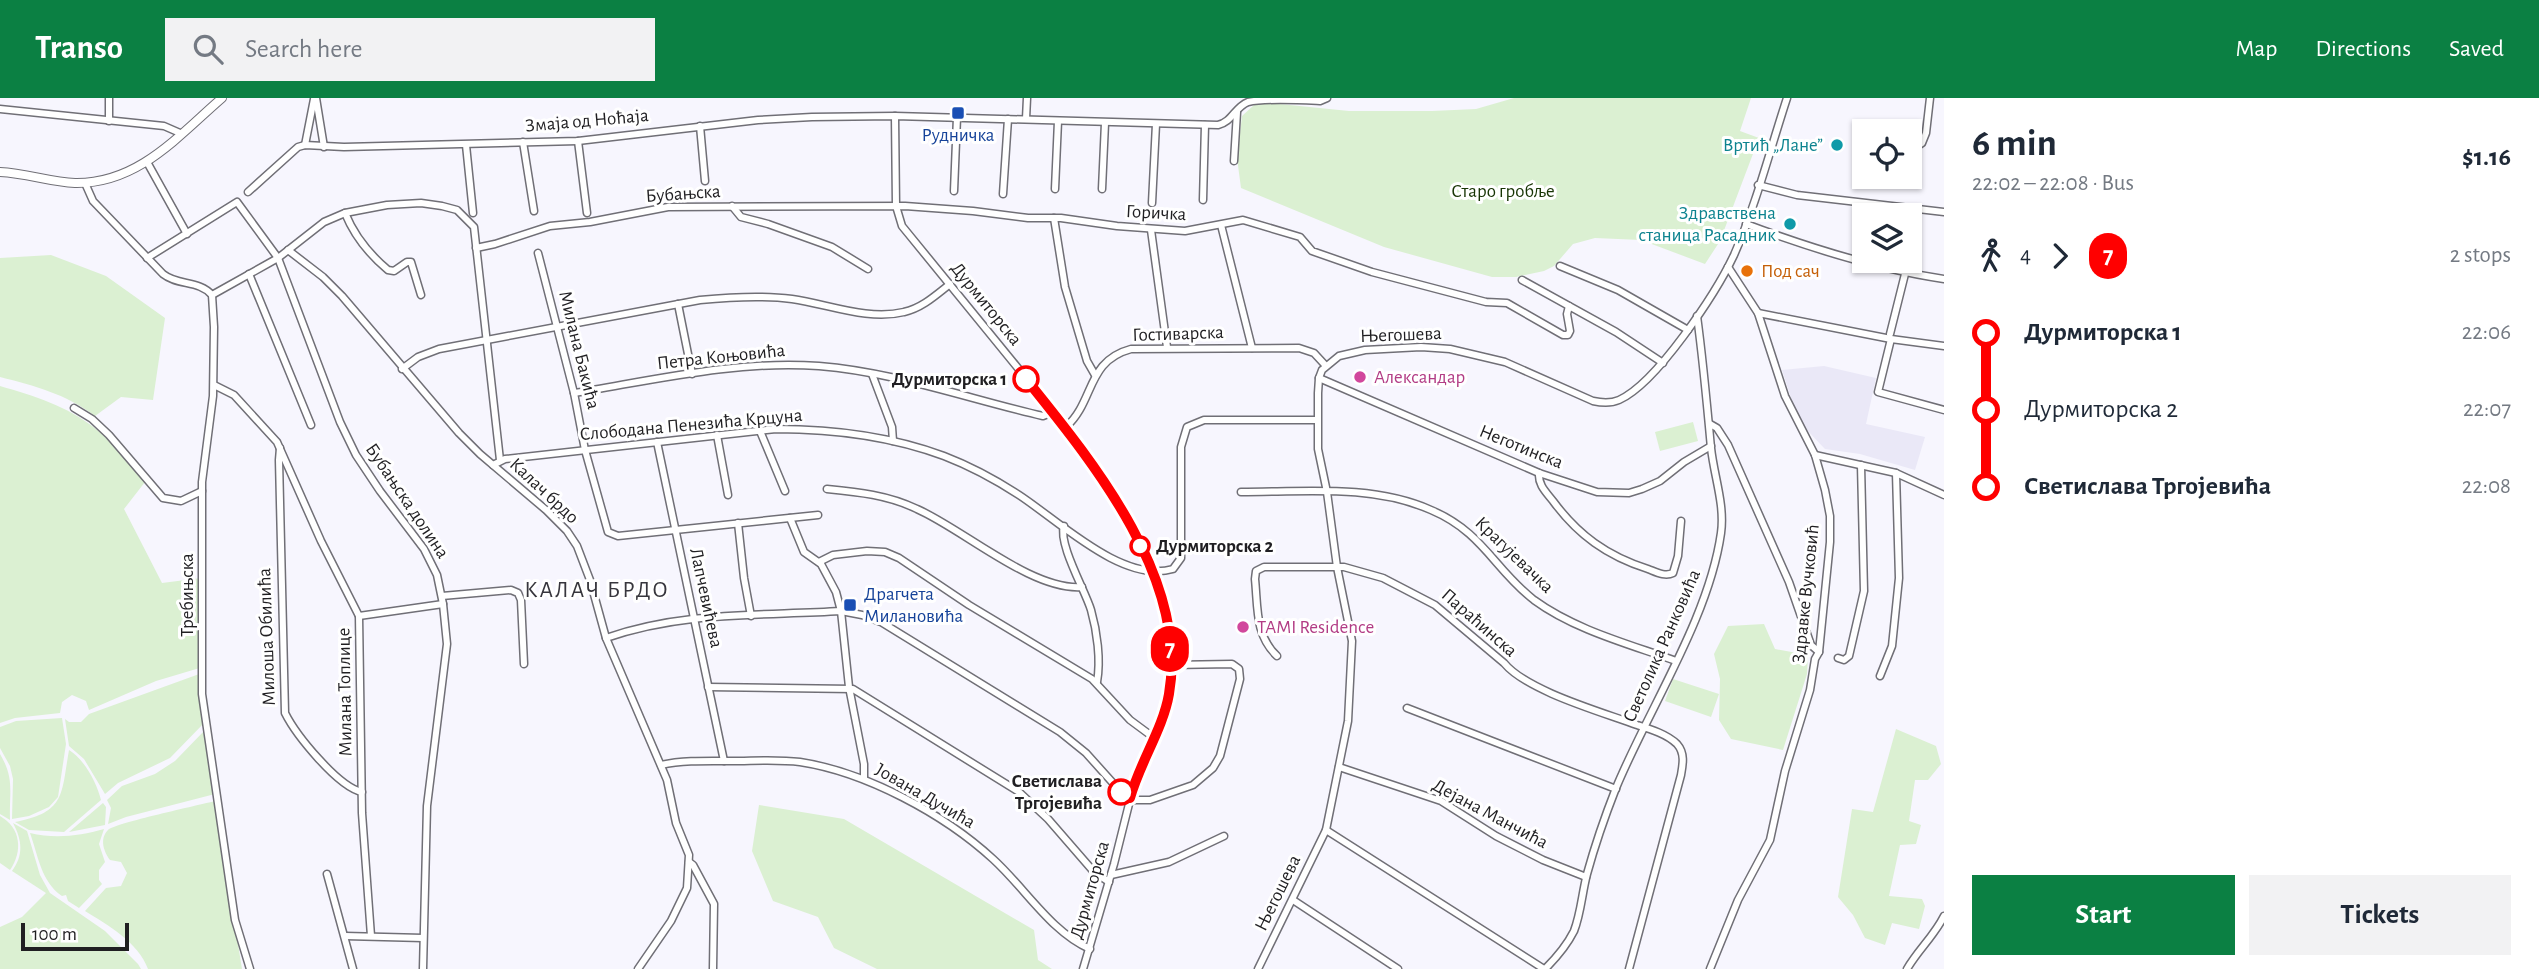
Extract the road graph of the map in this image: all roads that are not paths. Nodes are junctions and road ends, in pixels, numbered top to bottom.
1 (109, 98) edge
2 (222, 98) edge
3 (315, 98) edge
4 (1027, 98) edge
5 (1327, 98) edge
6 (1787, 98) edge
7 (1930, 98) edge
8 (0, 109) edge
9 (1237, 110) junction
10 (895, 116) junction
11 (957, 117) junction
12 (1008, 119) junction
13 (1026, 120) junction
14 (109, 121) junction
15 (1058, 121) junction
16 (1105, 123) junction
17 (1156, 124) junction
18 (1205, 125) junction
19 (700, 127) junction
20 (180, 134) junction
21 (578, 141) junction
22 (523, 142) junction
23 (1922, 143) edge
24 (305, 145) junction
25 (466, 145) junction
26 (324, 147) junction
27 (1234, 161) dead end
28 (147, 162) junction
29 (0, 172) edge
30 (705, 181) dead end
31 (85, 183) junction
32 (1758, 185) junction
33 (1055, 189) dead end
34 (1102, 189) dead end
35 (954, 191) dead end
36 (248, 192) dead end
37 (1003, 194) dead end
38 (1203, 200) dead end
39 (1152, 203) dead end
40 (732, 206) junction
41 (896, 206) junction
42 (534, 211) dead end
43 (1944, 212) edge
44 (587, 213) dead end
45 (345, 214) junction
46 (473, 214) dead end
47 (1054, 218) junction
48 (1746, 224) junction
49 (1222, 225) junction
50 (1152, 230) junction
51 (187, 234) junction
52 (476, 248) junction
53 (288, 250) junction
54 (538, 253) dead end
55 (147, 258) junction
56 (278, 258) junction
57 (1560, 266) dead end
58 (1728, 267) junction
59 (868, 269) dead end
60 (249, 274) junction
61 (1905, 274) junction
62 (1522, 279) dead end
63 (1944, 279) edge
64 (950, 284) junction
65 (212, 295) junction
66 (421, 296) dead end
67 (678, 304) junction
68 (1569, 306) junction
69 (1758, 313) junction
70 (1697, 316) junction
71 (557, 327) junction
72 (1688, 330) junction
73 (1890, 337) junction
74 (485, 340) junction
75 (1944, 346) edge
76 (1167, 347) junction
77 (1252, 348) junction
78 (1663, 363) junction
79 (1326, 366) junction
80 (402, 369) junction
81 (692, 374) junction
82 (872, 374) junction
83 (1096, 374) junction
84 (1319, 378) junction
85 (214, 385) junction
86 (574, 393) junction
87 (74, 408) dead end
88 (1944, 410) edge
89 (1053, 412) junction
90 (1317, 420) junction
91 (1710, 424) junction
92 (311, 425) dead end
93 (1066, 427) junction
94 (760, 431) junction
95 (716, 435) junction
96 (893, 441) junction
97 (657, 442) junction
98 (1711, 446) junction
99 (280, 448) junction
100 (585, 450) junction
101 (1815, 455) junction
102 (497, 462) junction
103 (1861, 466) junction
104 (1539, 473) junction
105 (1896, 473) junction
106 (827, 489) dead end
107 (202, 491) junction
108 (785, 491) dead end
109 (1241, 492) dead end
110 (1327, 492) junction
111 (728, 495) dead end
112 (1944, 495) edge
113 (818, 515) dead end
114 (790, 518) junction
115 (1681, 521) dead end
116 (738, 523) junction
117 (1064, 526) junction
118 (675, 531) junction
119 (819, 562) junction
120 (1337, 567) junction
121 (1154, 571) junction
122 (1082, 587) junction
123 (442, 600) junction
124 (841, 611) junction
125 (359, 616) junction
126 (751, 616) junction
127 (694, 617) junction
128 (606, 638) junction
129 (1819, 652) junction
130 (1278, 656) dead end
131 (1838, 658) dead end
132 (1676, 661) junction
133 (524, 664) dead end
134 (1171, 665) junction
135 (1880, 676) dead end
136 (1097, 682) junction
137 (708, 687) junction
138 (849, 687) junction
139 (1407, 708) dead end
140 (1643, 727) junction
141 (1153, 737) junction
142 (724, 761) junction
143 (661, 765) junction
144 (1339, 767) junction
145 (864, 778) junction
146 (1616, 789) junction
147 (362, 792) junction
148 (1130, 798) junction
149 (1326, 830) junction
150 (1224, 836) dead end
151 (689, 862) junction
152 (327, 874) dead end
153 (1586, 877) junction
154 (1110, 878) junction
155 (1293, 900) junction
156 (1944, 916) edge
157 (345, 936) junction
158 (371, 936) junction
159 (423, 937) junction
160 (1090, 949) junction
161 (250, 969) edge
162 (353, 969) edge
163 (423, 969) edge
164 (638, 969) edge
165 (713, 969) edge
166 (1083, 969) edge
167 (1258, 969) edge
168 (1398, 969) edge
169 (1545, 969) edge
170 (1629, 969) edge
171 (1710, 969) edge
172 (1907, 969) edge

1 - 14 street
2 - 20 street
3 - 24 street
3 - 26 street
4 - 13 street
5 - 9 street
6 - 32 street, Његошева
7 - 23 street
8 - 14 street
9 - 18 street
9 - 27 street
10 - 11 street
10 - 19 street, Змаја од Ноћаја
10 - 41 street, Дурмиторска
11 - 12 street
11 - 35 street
12 - 13 street
12 - 37 street
13 - 15 street
14 - 20 street
15 - 16 street
15 - 33 street
16 - 17 street
16 - 34 street
17 - 18 street
17 - 39 street
18 - 38 street
19 - 21 street, Змаја од Ноћаја
19 - 30 street
20 - 28 street
21 - 22 street, Змаја од Ноћаја
21 - 44 street
22 - 25 street, Змаја од Ноћаја
22 - 42 street
24 - 26 street, Змаја од Ноћаја
24 - 36 street
25 - 26 street, Змаја од Ноћаја
25 - 46 street
28 - 31 street
28 - 51 street
29 - 31 street
31 - 55 street
32 - 43 street
32 - 48 street, Његошева
40 - 41 street, Бубањска
40 - 52 street, Бубањска
40 - 59 street
41 - 47 street, Горичка
41 - 64 street, Дурмиторска
45 - 52 street
45 - 53 street
45 - 66 street
47 - 50 street, Горичка
47 - 83 street
48 - 58 street, Његошева
48 - 61 street
49 - 50 street, Горичка
49 - 68 street, Горичка
49 - 77 street
50 - 76 street
51 - 55 street
51 - 56 street, Бубањска долина
52 - 74 street
53 - 56 street
53 - 80 street, Калач брдо
54 - 71 street, Милана Бакића
55 - 65 street
56 - 60 street
56 - 123 street, Бубањска долина
57 - 72 street
58 - 69 street, Здравке Вучковић
58 - 70 street, Његошева
60 - 65 street
60 - 92 street
61 - 63 street
61 - 73 street
62 - 68 street
64 - 67 street
64 - 89 street, Дурмиторска
65 - 85 street, Требињска
67 - 71 street
67 - 81 street
68 - 78 street
69 - 73 street
69 - 101 street, Здравке Вучковић
70 - 72 street, Његошева
70 - 91 street, Светолика Ранковића
71 - 74 street
71 - 86 street, Милана Бакића
72 - 78 street, Његошева
73 - 75 street
73 - 88 street
74 - 80 street
74 - 102 street
76 - 77 street, Гостиварска
76 - 83 street, Гостиварска
77 - 79 street, Гостиварска
78 - 79 street, Његошева
79 - 84 street, Његошева
80 - 102 street, Калач брдо
81 - 82 street, Петра Коњовића
81 - 86 street, Петра Коњовића
82 - 89 street, Петра Коњовића
82 - 96 street
83 - 93 street, Гостиварска
84 - 90 street, Његошева
84 - 104 street, Неготинска
85 - 99 street, Милана Топлице
85 - 107 street, Требињска
86 - 100 street, Милана Бакића
87 - 107 street
89 - 93 street, Дурмиторска
90 - 110 street, Његошева
90 - 121 street
91 - 98 street, Светолика Ранковића
91 - 129 street
93 - 121 street, Дурмиторска
94 - 95 street, Слободана Пенезића Крцуна
94 - 96 street, Слободана Пенезића Крцуна
94 - 108 street
95 - 97 street, Слободана Пенезића Крцуна
95 - 111 street
96 - 117 street, Слободана Пенезића Крцуна
97 - 100 street, Слободана Пенезића Крцуна
97 - 118 street, Лапчевићева
98 - 104 street, Неготинска
98 - 132 street, Светолика Ранковића
99 - 125 street, Милана Топлице
99 - 147 street, Милоша Обилића
100 - 102 street, Слободана Пенезића Крцуна
100 - 118 street, Милана Бакића
101 - 103 street
101 - 129 street, Здравке Вучковић
102 - 128 street, Калач брдо
103 - 105 street
103 - 131 street
104 - 115 street
105 - 112 street
105 - 135 street
106 - 122 street
107 - 161 street, Требињска
109 - 110 street, Крагујевачка
110 - 120 street, Његошева
110 - 132 street, Крагујевачка
113 - 114 street
114 - 116 street
114 - 119 street
116 - 118 street
116 - 126 street
117 - 121 street, Слободана Пенезића Крцуна
117 - 122 street
118 - 127 street, Лапчевићева
119 - 124 street
119 - 136 street
120 - 130 street, Параћинска
120 - 140 street, Параћинска
120 - 144 street, Његошева
121 - 134 street, Дурмиторска
122 - 136 street
123 - 125 street
123 - 133 street
123 - 159 street, Бубањска долина
124 - 126 street
124 - 138 street
124 - 148 street
125 - 147 street, Милана Топлице
126 - 127 street
127 - 128 street
127 - 137 street, Лапчевићева
128 - 143 street, Калач брдо
129 - 171 street, Здравке Вучковић
132 - 140 street, Светолика Ранковића
134 - 141 street, Дурмиторска
134 - 148 street
136 - 141 street
137 - 138 street
137 - 142 street, Лапчевићева
138 - 145 street
138 - 154 street
139 - 146 street
140 - 146 street, Светолика Ранковића
140 - 170 street, Параћинска
141 - 148 street, Дурмиторска
142 - 143 street, Јована Дучића
142 - 145 street, Јована Дучића
143 - 151 street, Калач брдо
144 - 149 street, Његошева
144 - 153 street, Дејана Манчића
145 - 160 street, Јована Дучића
146 - 153 street, Светолика Ранковића
147 - 158 street, Милана Топлице
148 - 154 street, Дурмиторска
149 - 155 street, Његошева
149 - 169 street
150 - 154 street
151 - 164 street, Калач брдо
151 - 165 street
152 - 157 street
153 - 169 street, Светолика Ранковића
154 - 160 street, Дурмиторска
155 - 167 street, Његошева
155 - 168 street
156 - 172 street
157 - 158 street
157 - 162 street
158 - 159 street
159 - 163 street, Бубањска долина
160 - 166 street, Дурмиторска

